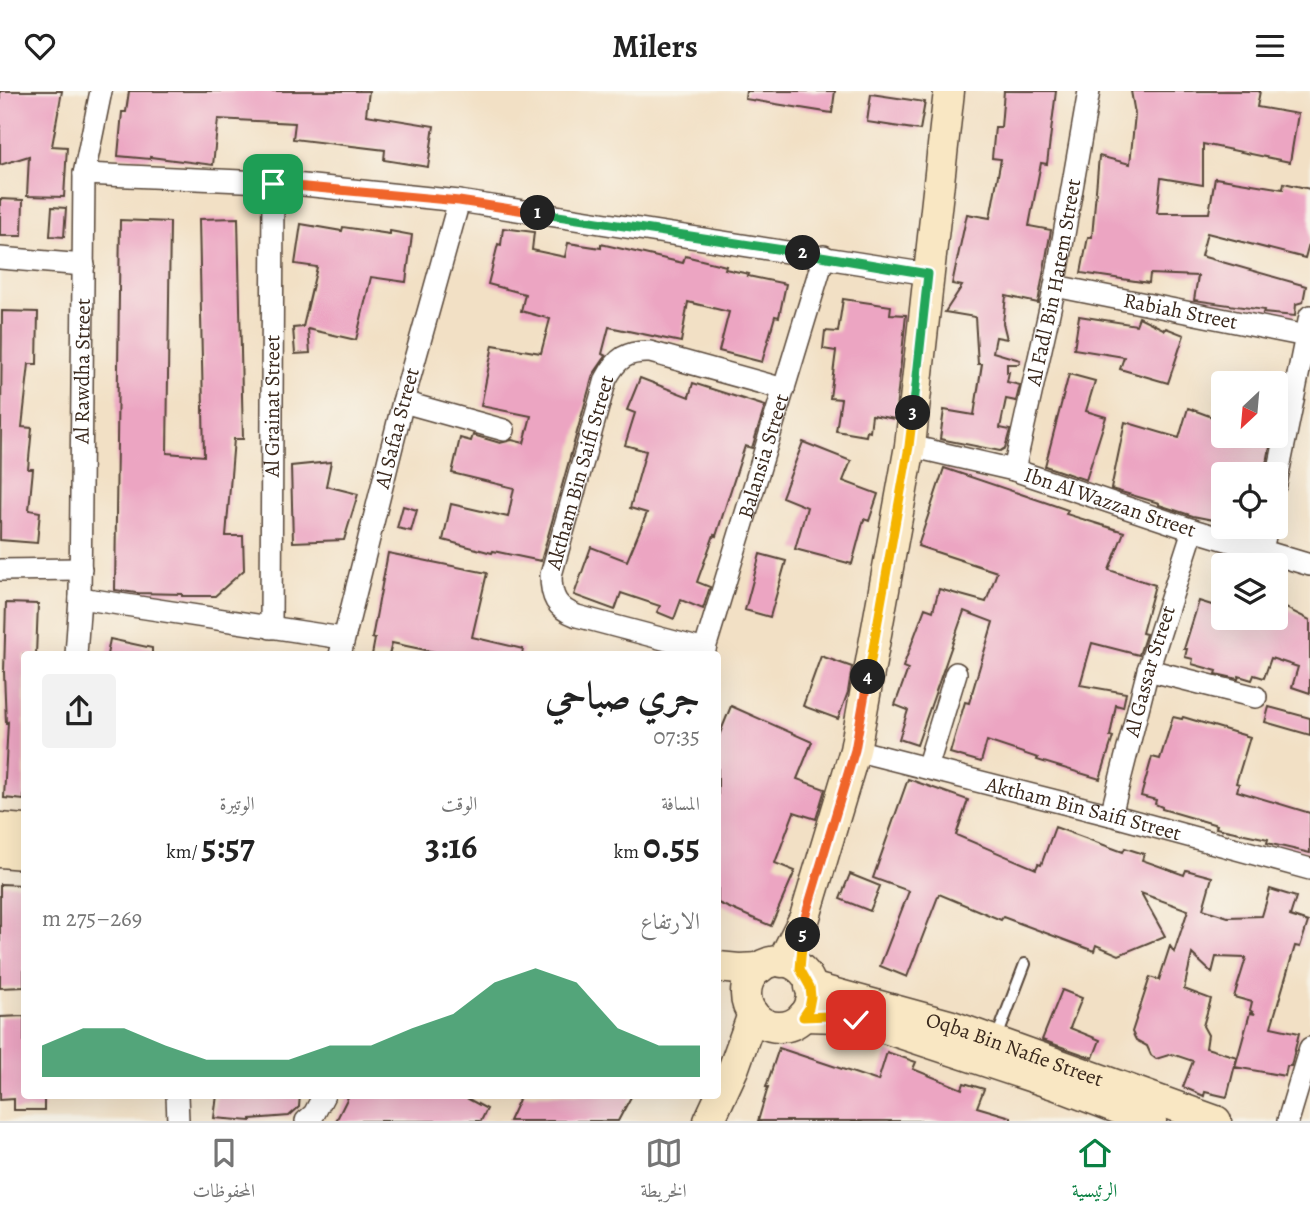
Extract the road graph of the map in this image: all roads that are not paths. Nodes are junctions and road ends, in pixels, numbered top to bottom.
1 (101, 91) edge
2 (949, 91) edge
3 (1089, 91) edge
4 (85, 174) junction
5 (273, 184) junction
6 (459, 201) junction
7 (824, 256) junction
8 (0, 258) edge
9 (84, 265) junction
10 (928, 274) junction
11 (1055, 286) junction
12 (1308, 326) edge
13 (784, 389) junction
14 (403, 402) junction
15 (504, 430) dead end
16 (909, 446) junction
17 (1280, 462) edge
18 (1014, 470) junction
19 (1193, 530) junction
20 (1264, 539) edge
21 (1262, 549) junction
22 (1310, 565) edge
23 (80, 569) junction
24 (0, 570) edge
25 (80, 598) junction
26 (271, 628) junction
27 (341, 646) edge
28 (76, 651) edge
29 (700, 651) edge
30 (704, 651) edge
31 (1149, 670) junction
32 (956, 673) dead end
33 (1256, 698) dead end
34 (855, 750) junction
35 (927, 768) junction
36 (1111, 815) junction
37 (0, 828) edge
38 (21, 830) edge
39 (0, 852) edge
40 (21, 854) edge
41 (1310, 869) edge
42 (1025, 964) dead end
43 (721, 967) edge
44 (788, 971) junction
45 (721, 990) edge
46 (770, 1015) junction
47 (995, 1042) junction
48 (1310, 1048) edge
49 (721, 1095) edge
50 (177, 1099) edge
51 (322, 1099) edge
52 (719, 1099) edge
53 (178, 1121) edge
54 (306, 1121) edge
55 (709, 1121) edge
56 (1151, 1121) edge
57 (1216, 1121) edge
58 (1288, 1121) edge

1 - 4 street, Al Rawdha Street
2 - 10 street
3 - 11 street, Al Fadl Bin Hatem Street
4 - 5 street
4 - 9 street, Al Rawdha Street
5 - 6 street
5 - 26 street, Al Grainat Street
6 - 7 street
6 - 14 street, Al Safaa Street
7 - 10 street
7 - 13 street, Balansia Street
8 - 9 street
9 - 23 street, Al Rawdha Street
10 - 16 street
11 - 12 street, Rabiah Street
11 - 18 street, Al Fadl Bin Hatem Street
12 - 17 street
13 - 29 street, Aktham Bin Saifi Street
13 - 30 street, Balansia Street
14 - 15 street
14 - 27 street, Al Safaa Street
16 - 18 street, Ibn Al Wazzan Street
16 - 34 street
18 - 19 street, Ibn Al Wazzan Street
19 - 21 street, Ibn Al Wazzan Street
19 - 31 street, Al Gassar Street
20 - 21 street
21 - 22 street, Ibn Al Wazzan Street
23 - 24 street
23 - 25 street, Al Rawdha Street
25 - 26 street
25 - 28 street, Al Rawdha Street
26 - 27 street
31 - 33 street
31 - 36 street, Al Gassar Street
32 - 35 street
34 - 35 street, Aktham Bin Saifi Street
34 - 44 street
35 - 36 street, Aktham Bin Saifi Street
36 - 41 street, Aktham Bin Saifi Street
37 - 38 street
39 - 40 street
42 - 47 lane
43 - 44 street, Oqba Bin Nafie Street
44 - 46 street
44 - 46 street
44 - 47 street, Oqba Bin Nafie Street
45 - 46 street, Oqba Bin Nafie Street
46 - 49 street
46 - 56 street, Oqba Bin Nafie Street
47 - 57 street, Oqba Bin Nafie Street
48 - 58 street
50 - 53 street
51 - 54 street
52 - 55 street

